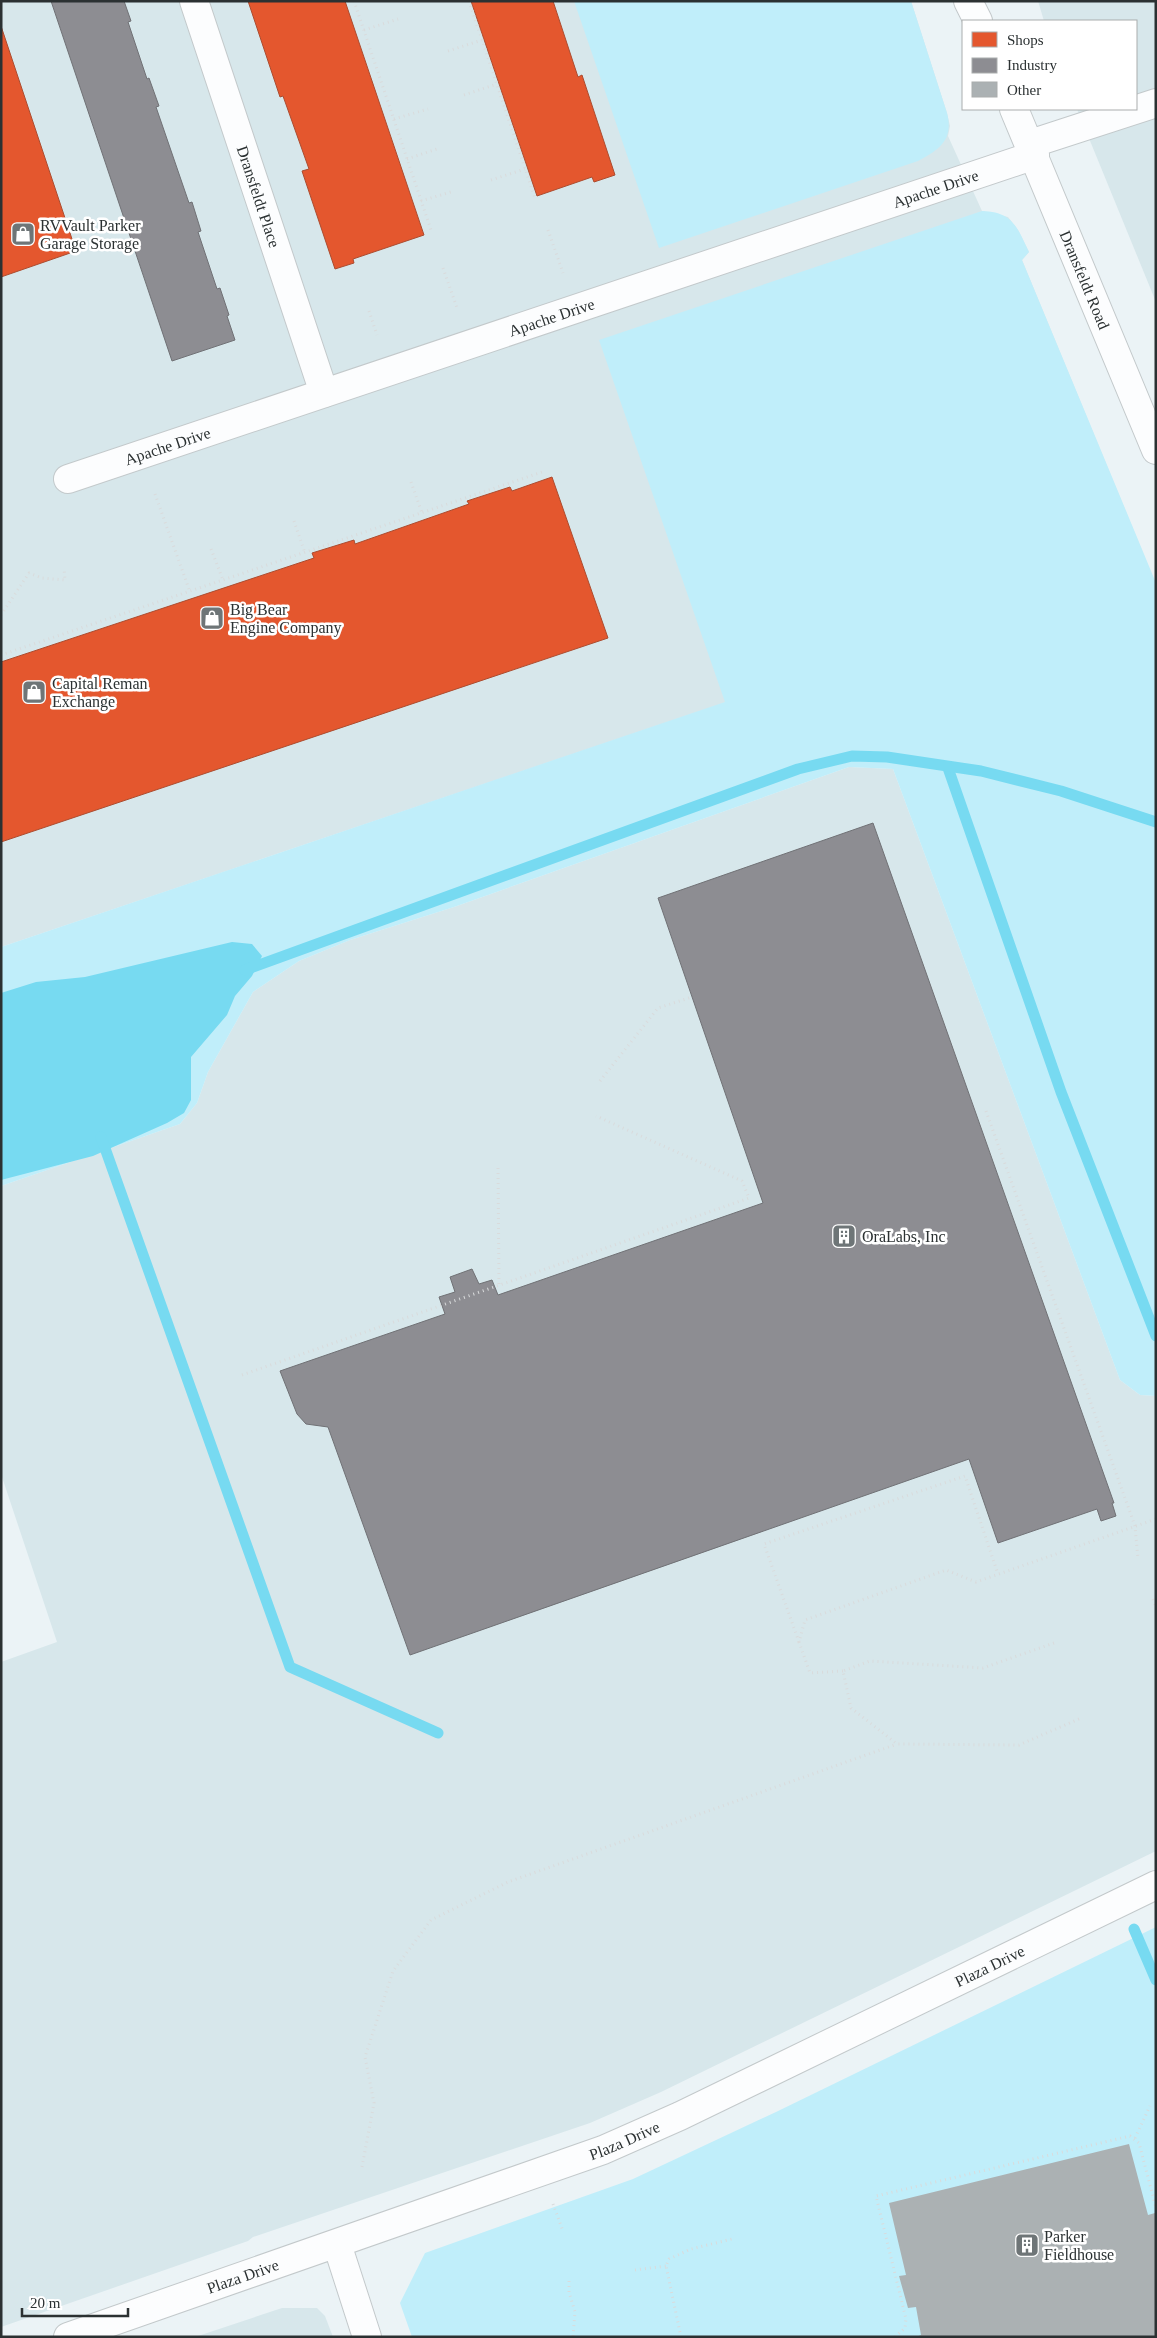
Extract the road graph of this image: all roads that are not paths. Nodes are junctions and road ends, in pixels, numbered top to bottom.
1 (194, 1) edge
2 (968, 1) edge
3 (978, 20) edge
4 (1156, 103) edge
5 (1014, 110) edge
6 (1032, 150) junction
7 (324, 393) junction
8 (1156, 450) edge
9 (68, 478) dead end
10 (1156, 1885) edge
11 (337, 2244) junction
12 (68, 2337) edge
13 (368, 2337) edge

1 - 7 street, Dransfeldt Place
2 - 3 street
4 - 6 street, Apache Drive
5 - 6 street, Dransfeldt Road
6 - 7 street, Apache Drive
6 - 8 street, Dransfeldt Road
7 - 9 street, Apache Drive
10 - 11 street, Plaza Drive
11 - 12 street, Plaza Drive
11 - 13 street

